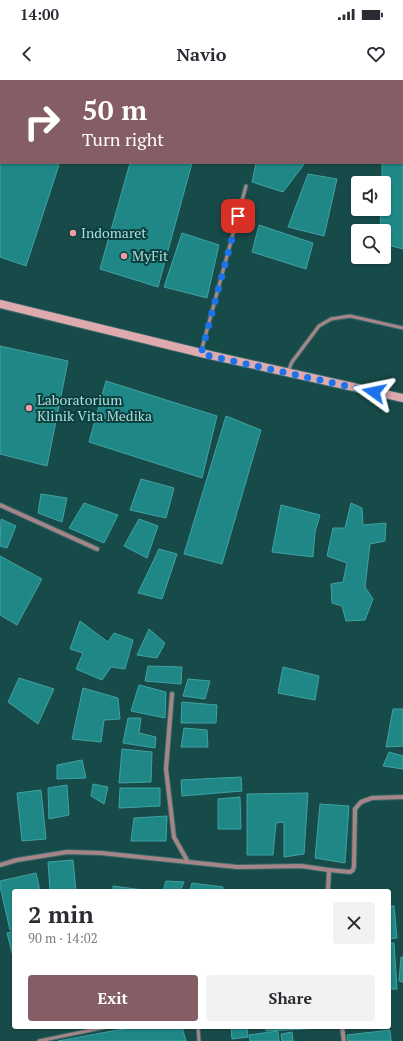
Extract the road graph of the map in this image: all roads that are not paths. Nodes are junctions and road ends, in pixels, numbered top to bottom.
1 (246, 186) dead end
2 (0, 304) edge
3 (403, 328) edge
4 (201, 354) junction
5 (287, 373) junction
6 (403, 398) edge
7 (0, 504) edge
8 (97, 549) dead end
9 (172, 694) dead end
10 (403, 796) edge
11 (188, 862) junction
12 (0, 865) edge
13 (329, 870) junction
14 (328, 889) edge
15 (96, 1029) edge
16 (198, 1029) edge
17 (342, 1029) edge
18 (39, 1041) edge
19 (199, 1041) edge
20 (344, 1041) edge

1 - 4 lane
2 - 4 main road
3 - 5 lane
4 - 5 main road
5 - 6 main road
7 - 8 street
9 - 11 street
10 - 13 street
11 - 12 street
11 - 13 street
13 - 14 street
15 - 18 lane
16 - 19 lane
17 - 20 street

